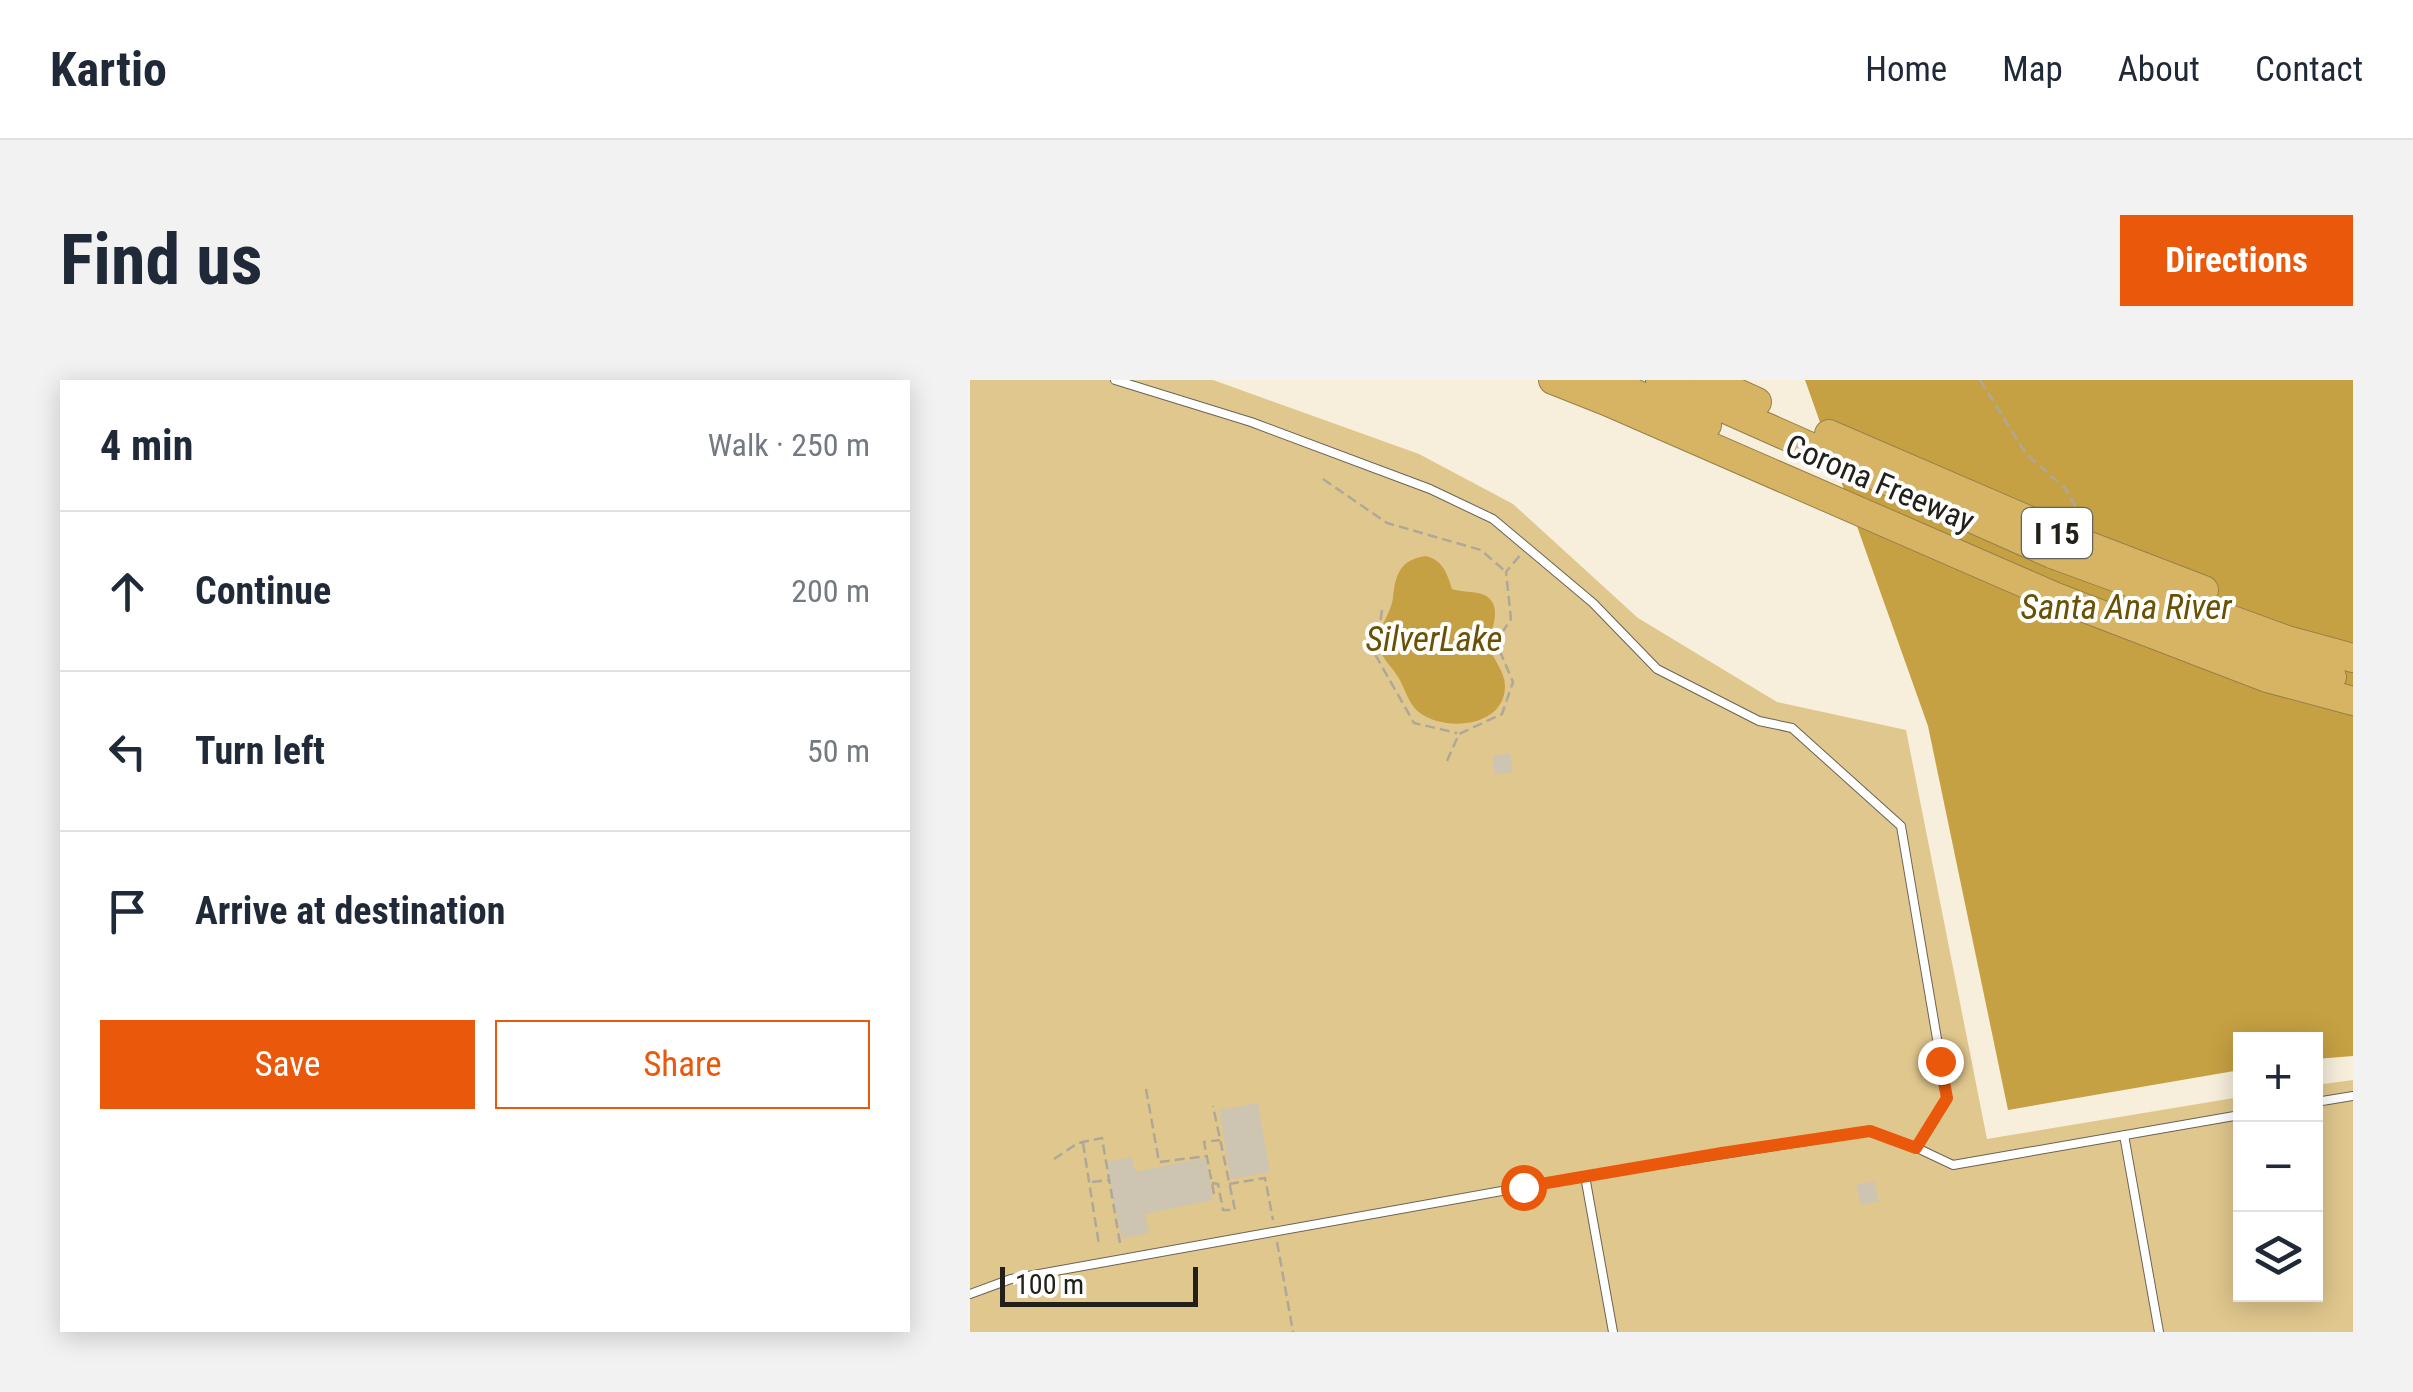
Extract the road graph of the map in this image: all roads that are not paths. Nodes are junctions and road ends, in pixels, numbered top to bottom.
1 (1116, 380) edge
2 (1553, 380) edge
3 (1604, 380) edge
4 (1660, 380) edge
5 (1709, 380) edge
6 (1773, 419) junction
7 (1793, 474) junction
8 (2353, 640) edge
9 (2353, 658) edge
10 (2353, 682) edge
11 (2353, 701) edge
12 (2353, 1096) edge
13 (2323, 1101) edge
14 (2233, 1116) edge
15 (2124, 1135) junction
16 (1916, 1148) junction
17 (1584, 1176) junction
18 (970, 1294) edge
19 (1613, 1332) edge
20 (2159, 1332) edge

1 - 16 lane
2 - 7 highway, Corona Freeway / I 15
3 - 7 highway
4 - 6 highway
5 - 6 highway, Corona Freeway / I 15
6 - 8 highway, Corona Freeway / I 15
6 - 9 highway
7 - 10 highway
7 - 11 highway, Corona Freeway / I 15
12 - 13 lane
14 - 15 lane
15 - 16 lane
15 - 20 lane
16 - 17 lane
17 - 18 lane
17 - 19 lane

